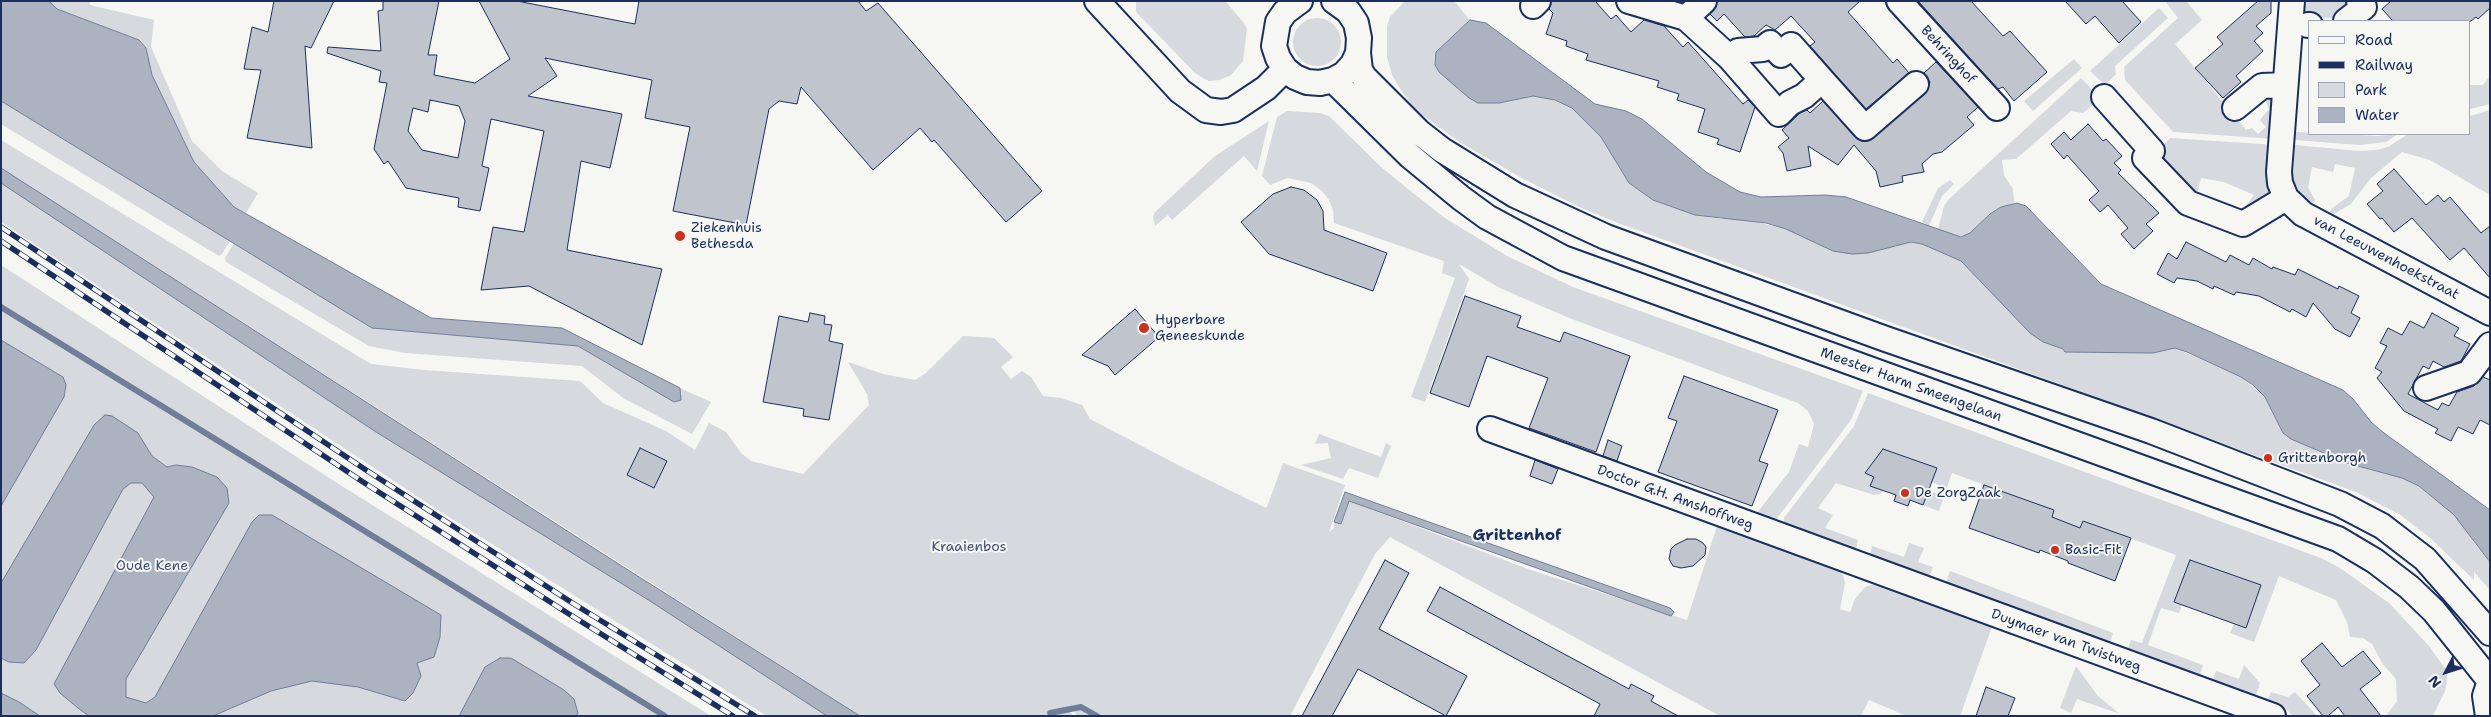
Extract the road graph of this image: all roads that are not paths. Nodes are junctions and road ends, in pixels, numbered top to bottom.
1 (1098, 1) edge
2 (1268, 1) edge
3 (1300, 1) edge
4 (1629, 1) edge
5 (1704, 1) edge
6 (1899, 1) edge
7 (2292, 1) edge
8 (1346, 4) edge
9 (1686, 18) junction
10 (1275, 33) junction
11 (1358, 53) junction
12 (1730, 58) junction
13 (1285, 69) junction
14 (1333, 80) junction
15 (1822, 80) junction
16 (1916, 84) dead end
17 (2285, 85) junction
18 (2104, 97) dead end
19 (1998, 108) dead end
20 (2236, 108) dead end
21 (2286, 198) junction
22 (2490, 313) edge
23 (2490, 345) edge
24 (2426, 388) dead end
25 (1490, 429) dead end
26 (1860, 566) joint
27 (2490, 633) edge
28 (2490, 681) edge
29 (2486, 714) edge
30 (2273, 716) edge

1 - 13 street
2 - 10 street
3 - 10 street
4 - 9 street
5 - 9 street
6 - 19 street, Behringhof
7 - 17 street
8 - 11 street
9 - 12 street
10 - 13 street
11 - 14 street
11 - 27 street
12 - 15 street
12 - 15 street
13 - 14 street
14 - 28 street, Meester Harm Smeengelaan
15 - 16 street
17 - 20 street
17 - 21 street
18 - 21 street
21 - 22 street, van Leeuwenhoekstraat
23 - 24 street
25 - 26 street, Doctor G.H. Amshoffweg
26 - 30 street, Duymaer van Twistweg
28 - 29 street

